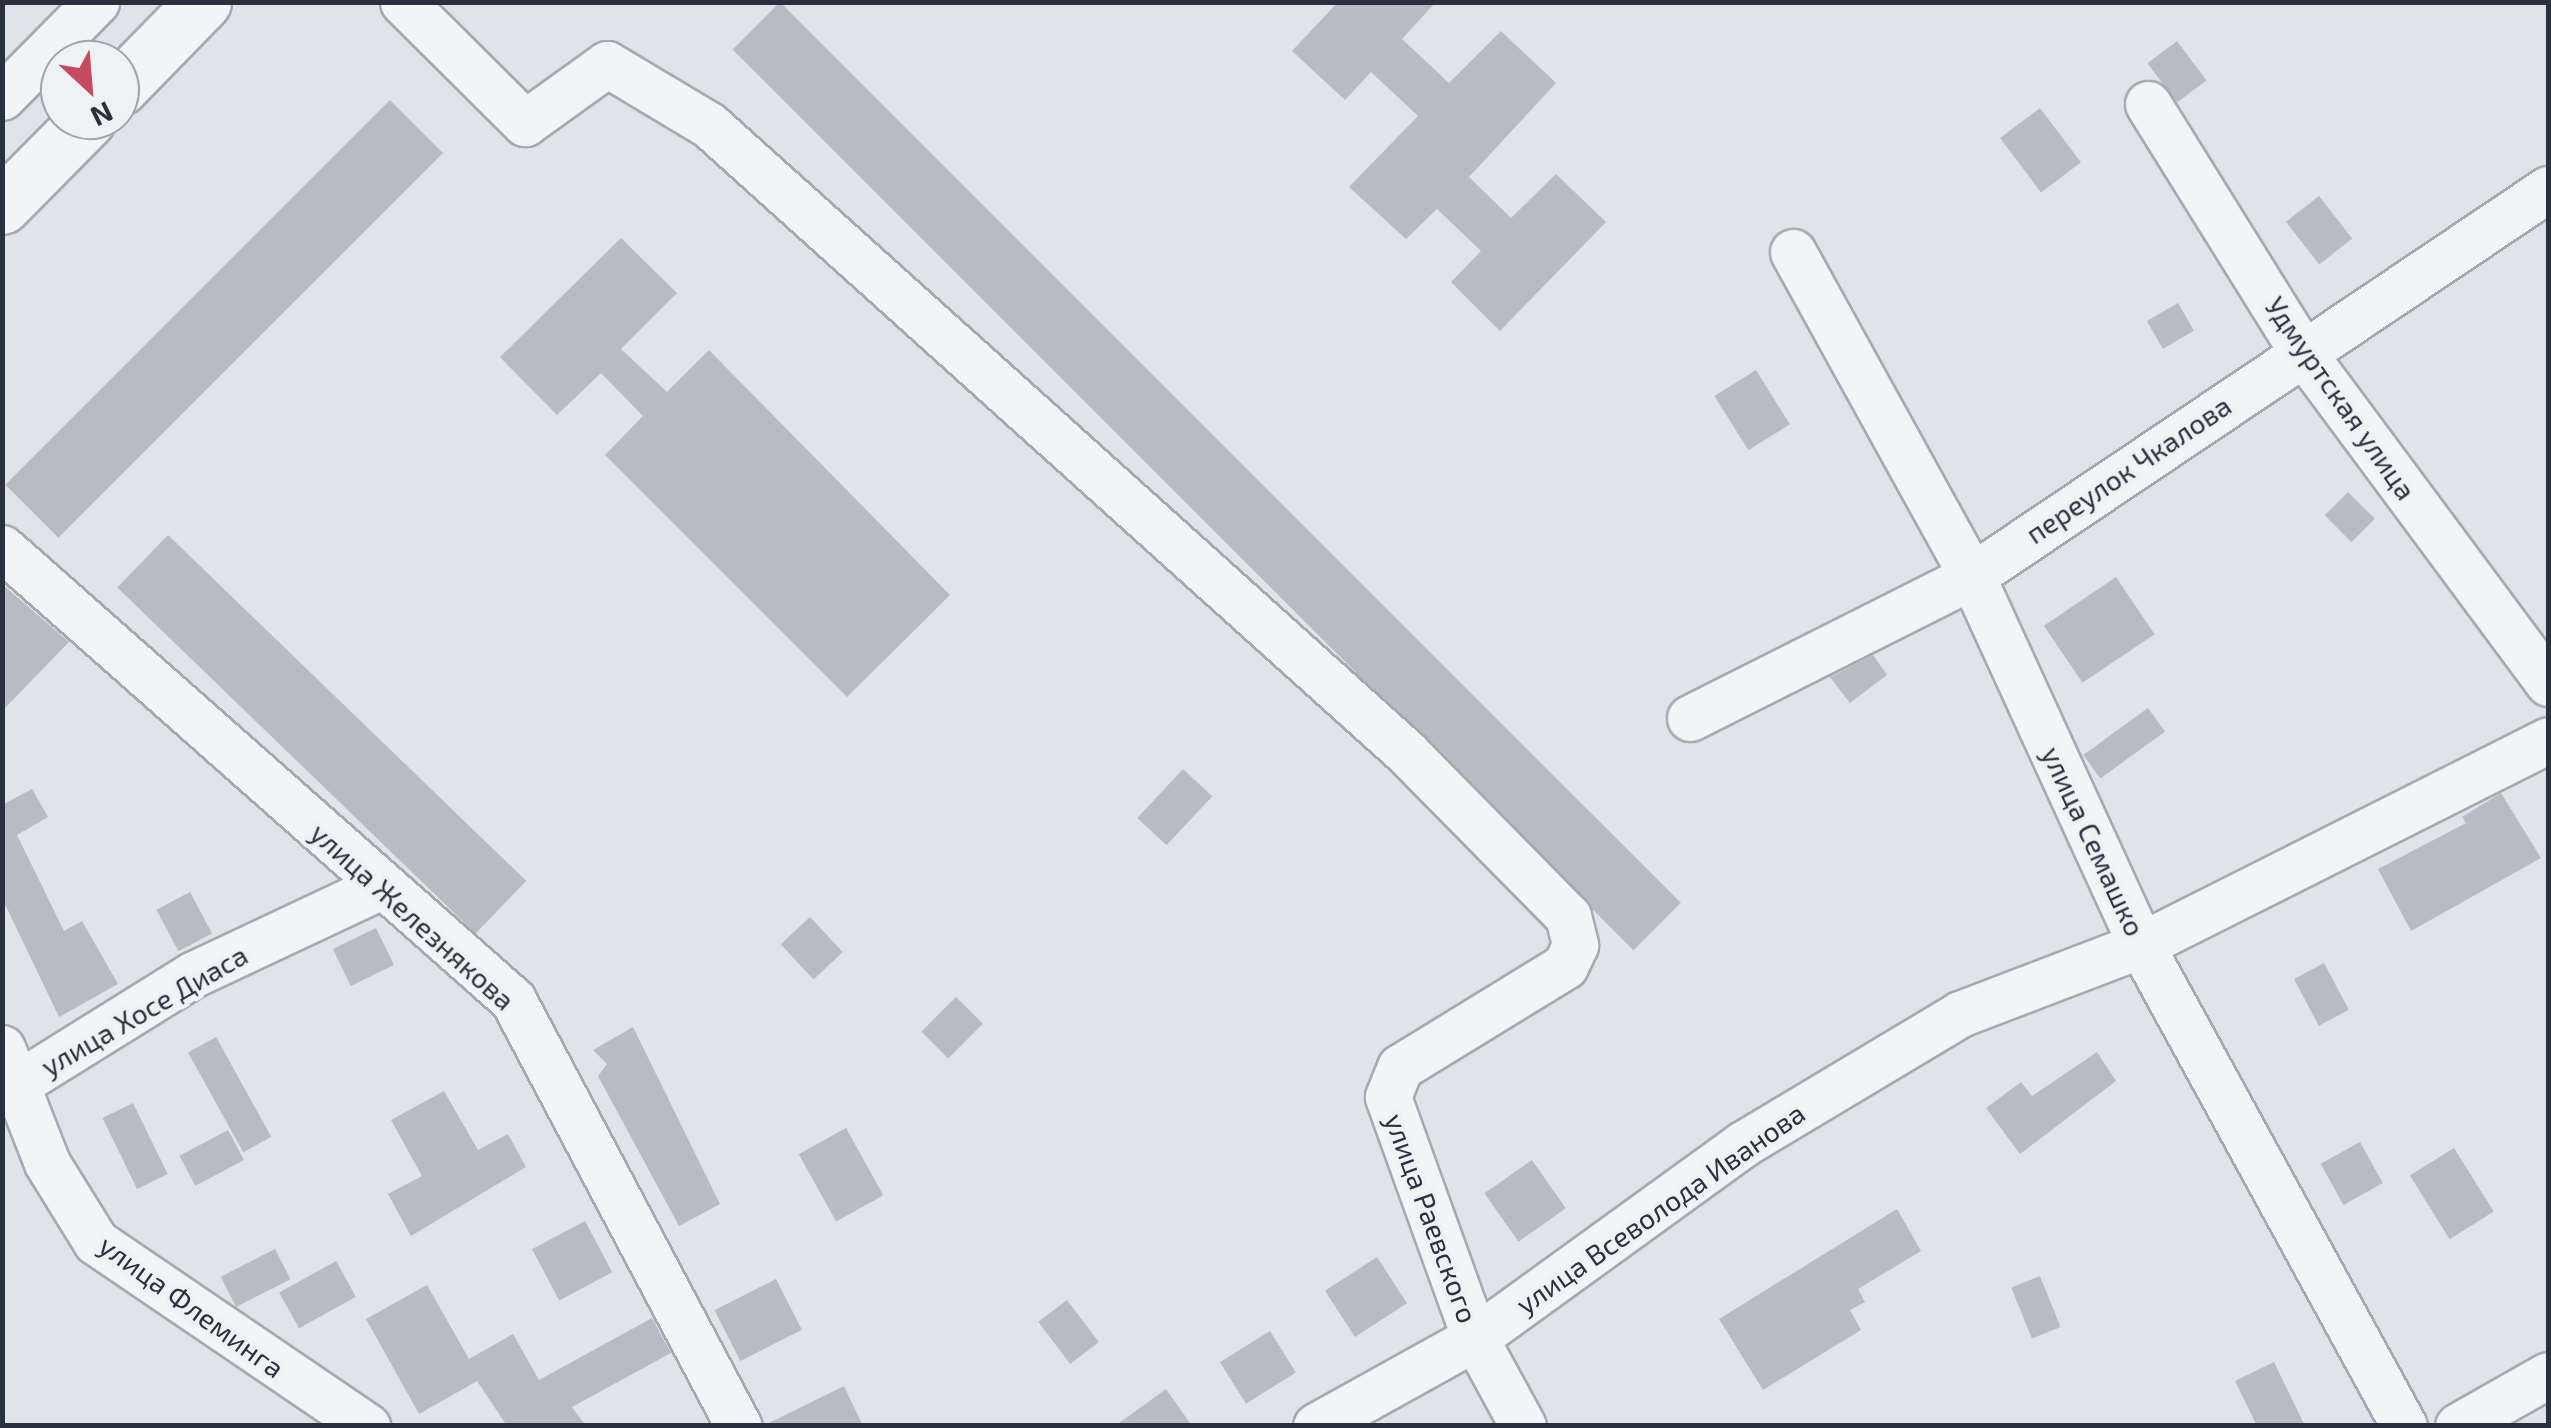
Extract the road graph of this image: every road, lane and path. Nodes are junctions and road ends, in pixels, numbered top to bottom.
1 (96, 2) edge
2 (203, 2) edge
3 (403, 2) edge
4 (140, 66) edge
5 (2, 97) edge
6 (2148, 104) dead end
7 (67, 140) edge
8 (2548, 190) edge
9 (2, 206) edge
10 (1793, 252) dead end
11 (2301, 350) junction
12 (2, 548) edge
13 (1972, 576) junction
14 (2548, 683) edge
15 (1690, 718) dead end
16 (2548, 740) edge
17 (382, 886) junction
18 (2141, 945) junction
19 (10, 1066) edge
20 (2, 1152) edge
21 (47, 1163) junction
22 (1475, 1338) junction
23 (2548, 1375) edge
24 (367, 1426) edge
25 (739, 1426) edge
26 (1316, 1426) edge
27 (1524, 1426) edge
28 (2404, 1426) edge
29 (2458, 1426) edge

1 - 5 street
2 - 4 street
3 - 22 street, улица Раевского
6 - 11 street, Удмуртская улица
7 - 9 street
8 - 11 street, переулок Чкалова
10 - 13 street, улица Семашко
11 - 13 street, переулок Чкалова
11 - 14 street, Удмуртская улица
12 - 17 street, улица Железнякова
13 - 15 street, переулок Чкалова
13 - 18 street, улица Семашко
16 - 18 street, улица Всеволода Иванова
17 - 19 street, улица Хосе Диаса
17 - 25 street, улица Железнякова
18 - 22 street, улица Всеволода Иванова
18 - 28 street, улица Семашко
19 - 21 street, улица Флеминга
20 - 21 street
21 - 24 street, улица Флеминга
22 - 26 street, улица Всеволода Иванова
22 - 27 street, улица Раевского
23 - 29 street

